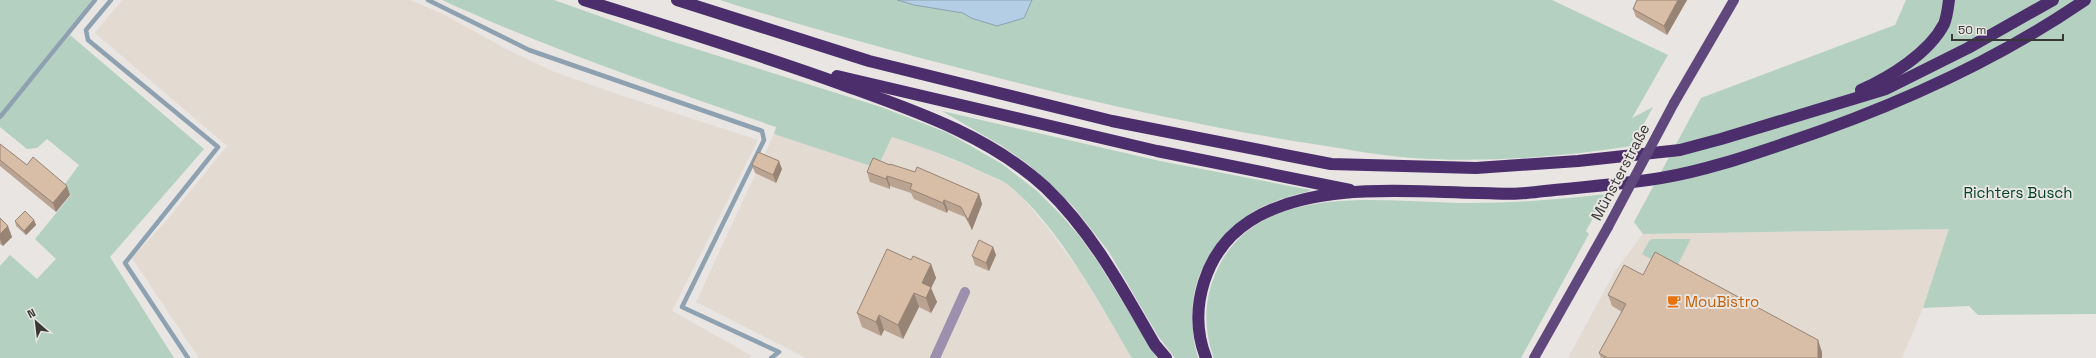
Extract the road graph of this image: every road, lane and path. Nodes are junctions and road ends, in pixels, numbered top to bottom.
1 (584, 0) edge
2 (677, 0) edge
3 (1734, 0) edge
4 (1949, 0) edge
5 (2053, 0) edge
6 (2085, 0) edge
7 (784, 63) junction
8 (1801, 115) junction
9 (1361, 192) junction
10 (965, 292) dead end
11 (935, 358) edge
12 (1166, 358) edge
13 (1206, 358) edge
14 (1534, 358) edge

1 - 7 highway
2 - 8 highway
3 - 14 main road, Münsterstraße, bridge
4 - 8 highway
5 - 8 highway
6 - 9 highway
7 - 9 highway
7 - 12 highway
9 - 13 highway
10 - 11 street

